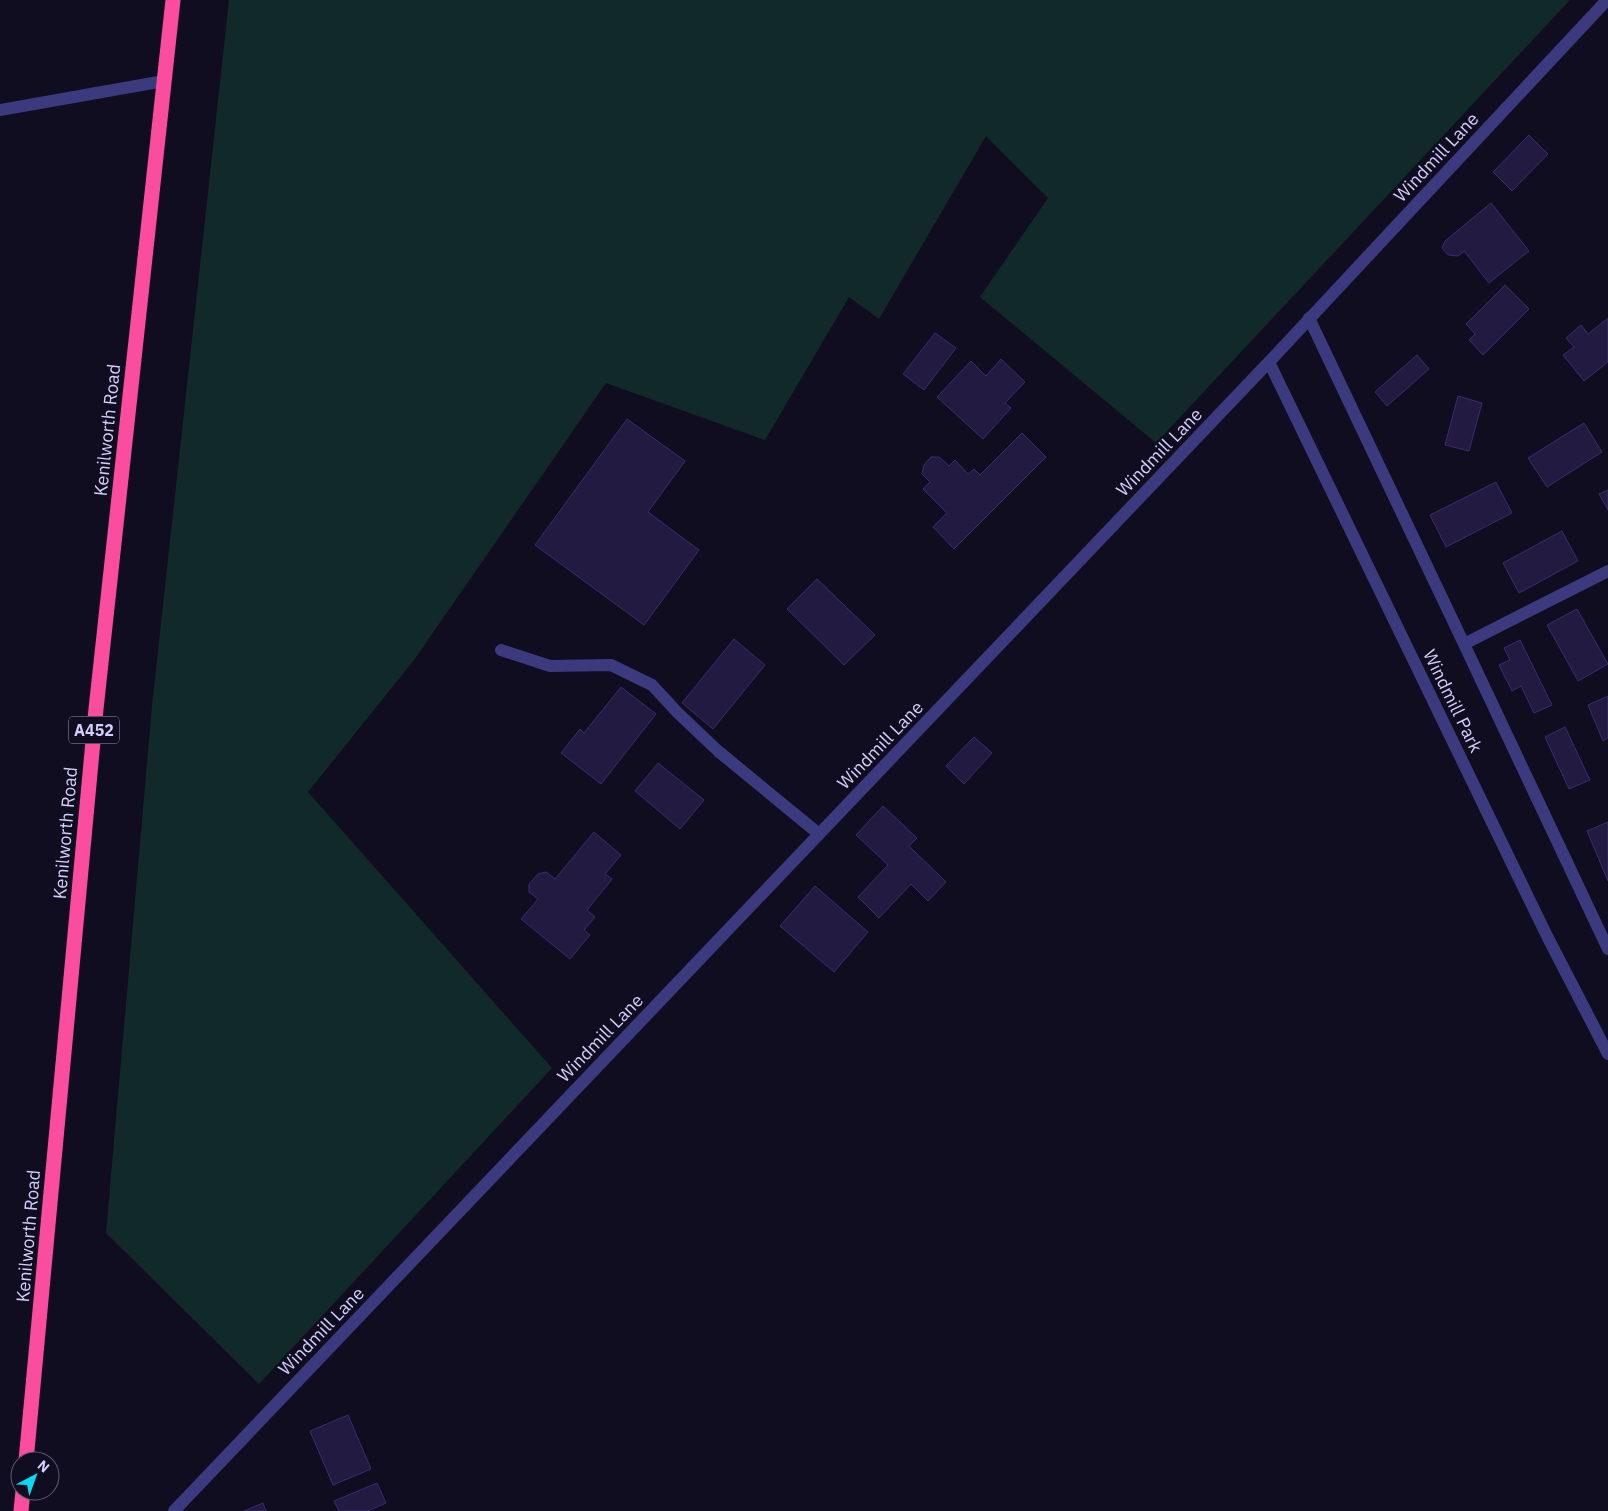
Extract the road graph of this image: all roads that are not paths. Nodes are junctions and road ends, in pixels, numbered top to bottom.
1 (173, 0) edge
2 (1607, 0) edge
3 (164, 81) junction
4 (0, 110) edge
5 (1309, 318) junction
6 (1269, 362) junction
7 (1608, 571) edge
8 (1464, 644) junction
9 (501, 650) dead end
10 (819, 834) junction
11 (1608, 949) edge
12 (1608, 1054) edge
13 (27, 1451) edge
14 (174, 1511) edge

1 - 3 highway, Kenilworth Road / A452
2 - 5 street, Windmill Lane
3 - 4 street
3 - 13 highway, Kenilworth Road / A452
5 - 6 street, Windmill Lane
5 - 8 street, Windmill Park
6 - 10 street, Windmill Lane
6 - 12 street, Windmill Park
7 - 8 street, Windmill Park
8 - 11 street, Windmill Park
9 - 10 street
10 - 14 street, Windmill Lane

